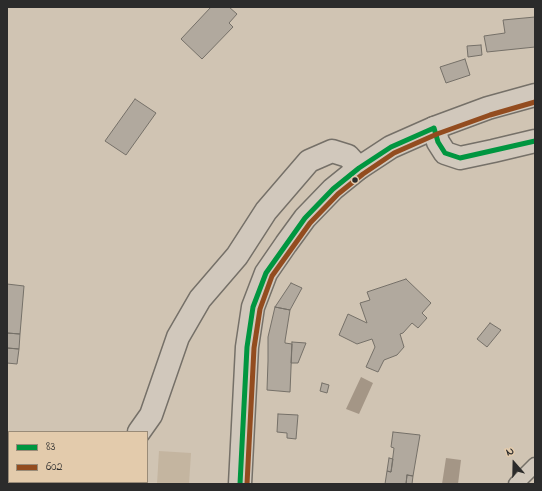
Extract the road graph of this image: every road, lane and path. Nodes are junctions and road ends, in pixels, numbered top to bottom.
1 (535, 95) edge
2 (434, 128) junction
3 (535, 141) edge
4 (359, 168) junction
5 (140, 431) edge
6 (535, 465) edge
7 (240, 484) edge
8 (516, 484) edge

1 - 2 main road
2 - 3 main road
2 - 4 main road
4 - 5 main road
4 - 7 main road
6 - 8 lane

